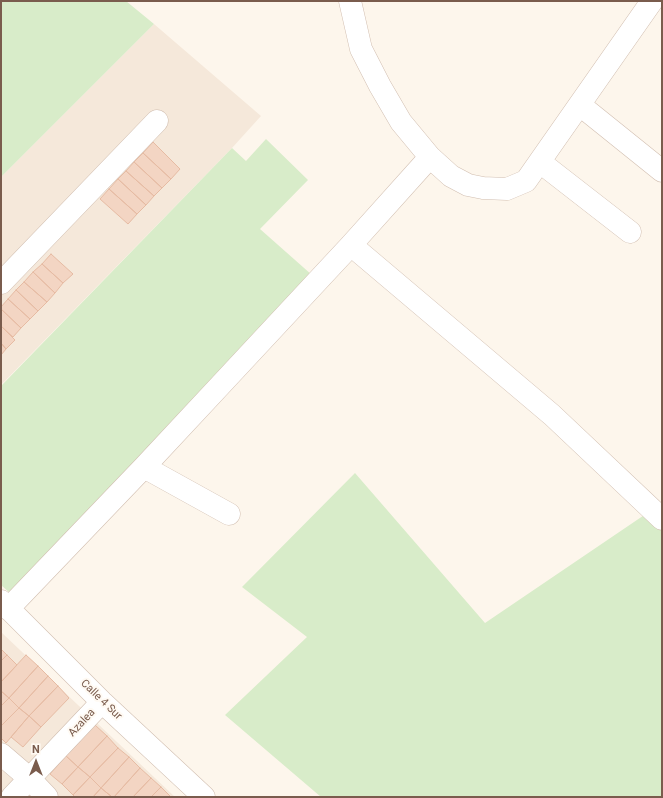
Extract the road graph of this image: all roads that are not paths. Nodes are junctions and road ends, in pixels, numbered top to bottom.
1 (350, 1) edge
2 (652, 1) edge
3 (580, 105) junction
4 (157, 121) dead end
5 (430, 157) junction
6 (540, 162) junction
7 (662, 171) edge
8 (630, 232) dead end
9 (351, 245) junction
10 (1, 282) edge
11 (144, 466) junction
12 (228, 514) dead end
13 (662, 519) edge
14 (5, 605) edge
15 (102, 702) junction
16 (1, 754) edge
17 (29, 778) junction
18 (12, 797) edge
19 (47, 797) edge
20 (204, 797) edge

1 - 5 street
2 - 3 street
3 - 6 street
3 - 7 street
4 - 10 street
5 - 6 street
5 - 9 street
6 - 8 street
9 - 11 street
9 - 13 street
11 - 12 street
11 - 14 street
14 - 15 street, Calle 4 Sur
15 - 17 street, Azalea
15 - 20 street, Calle 4 Sur
16 - 17 street
17 - 18 street, Azalea
17 - 19 street

